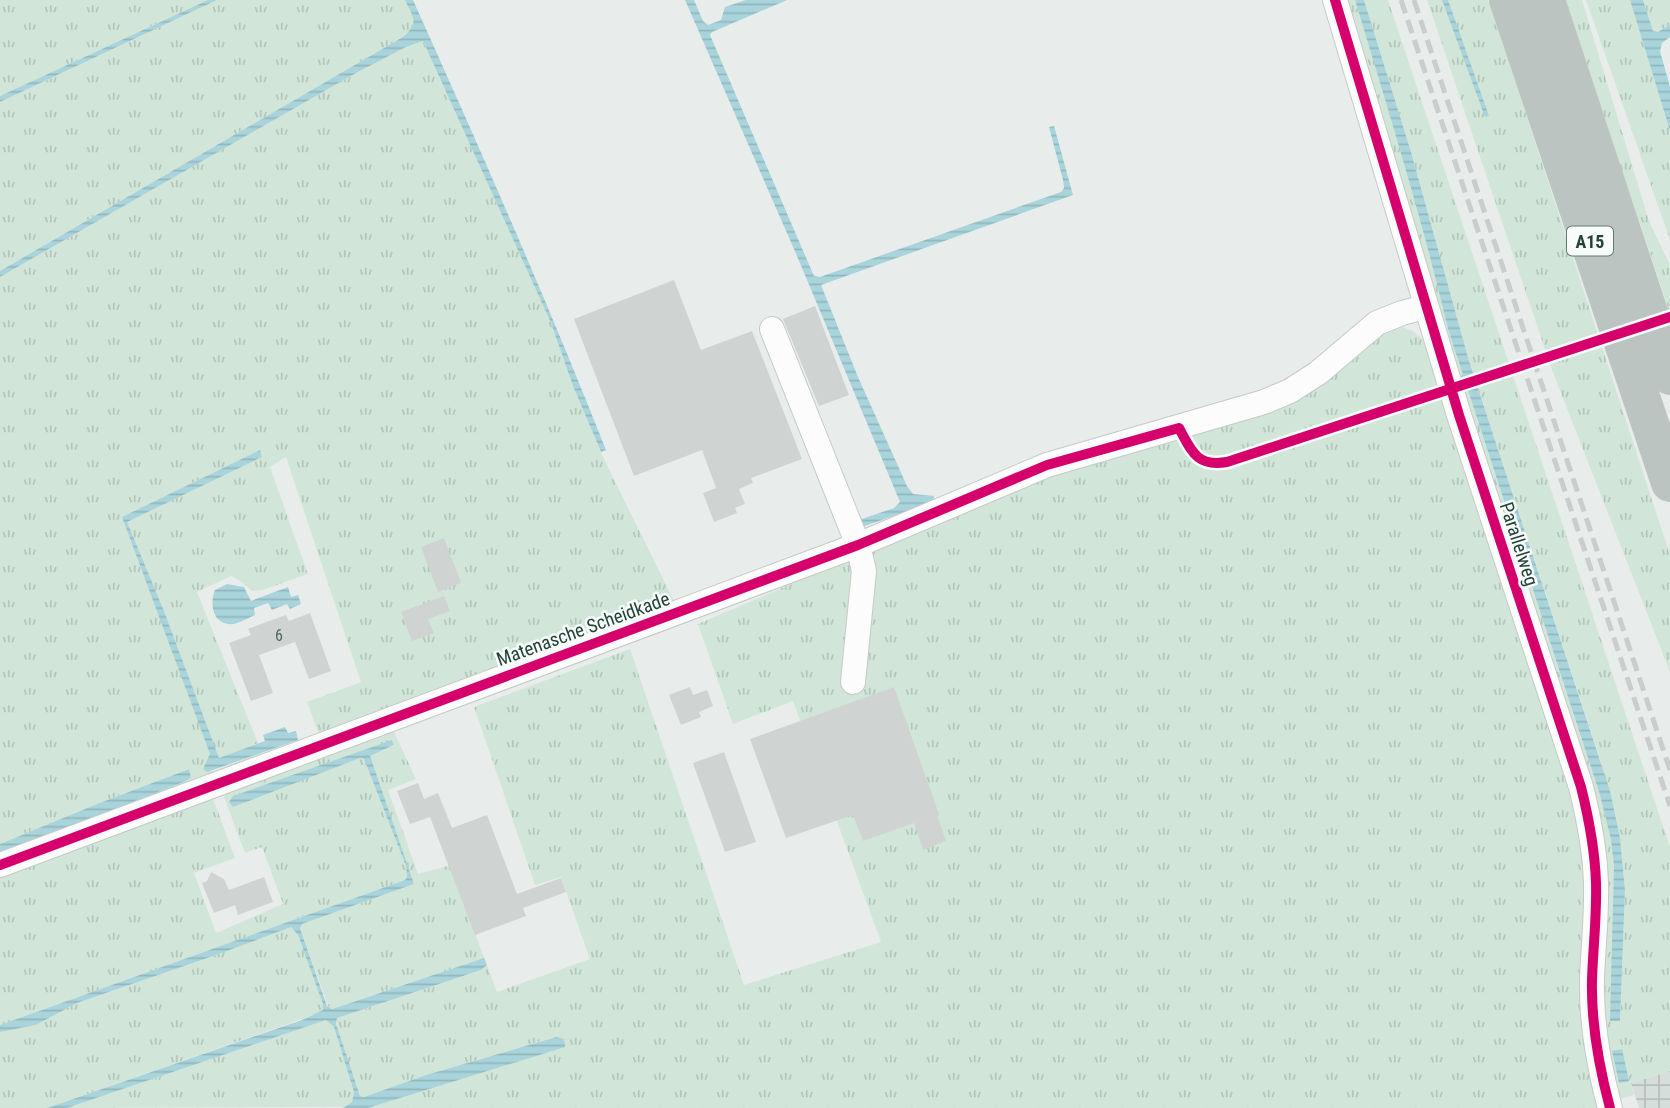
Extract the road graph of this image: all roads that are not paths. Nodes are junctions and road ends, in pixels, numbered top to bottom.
1 (1335, 0) edge
2 (1508, 0) edge
3 (1546, 0) edge
4 (1425, 307) junction
5 (772, 329) dead end
6 (1670, 376) edge
7 (1670, 483) edge
8 (858, 545) junction
9 (853, 682) dead end
10 (0, 865) edge
11 (1610, 1108) edge

1 - 4 street, Parallelweg
2 - 7 highway, A15
3 - 6 highway, A15
4 - 8 street, Matenasche Scheidkade
4 - 11 street, Parallelweg
5 - 8 street
8 - 9 street
8 - 10 street, Matenasche Scheidkade

